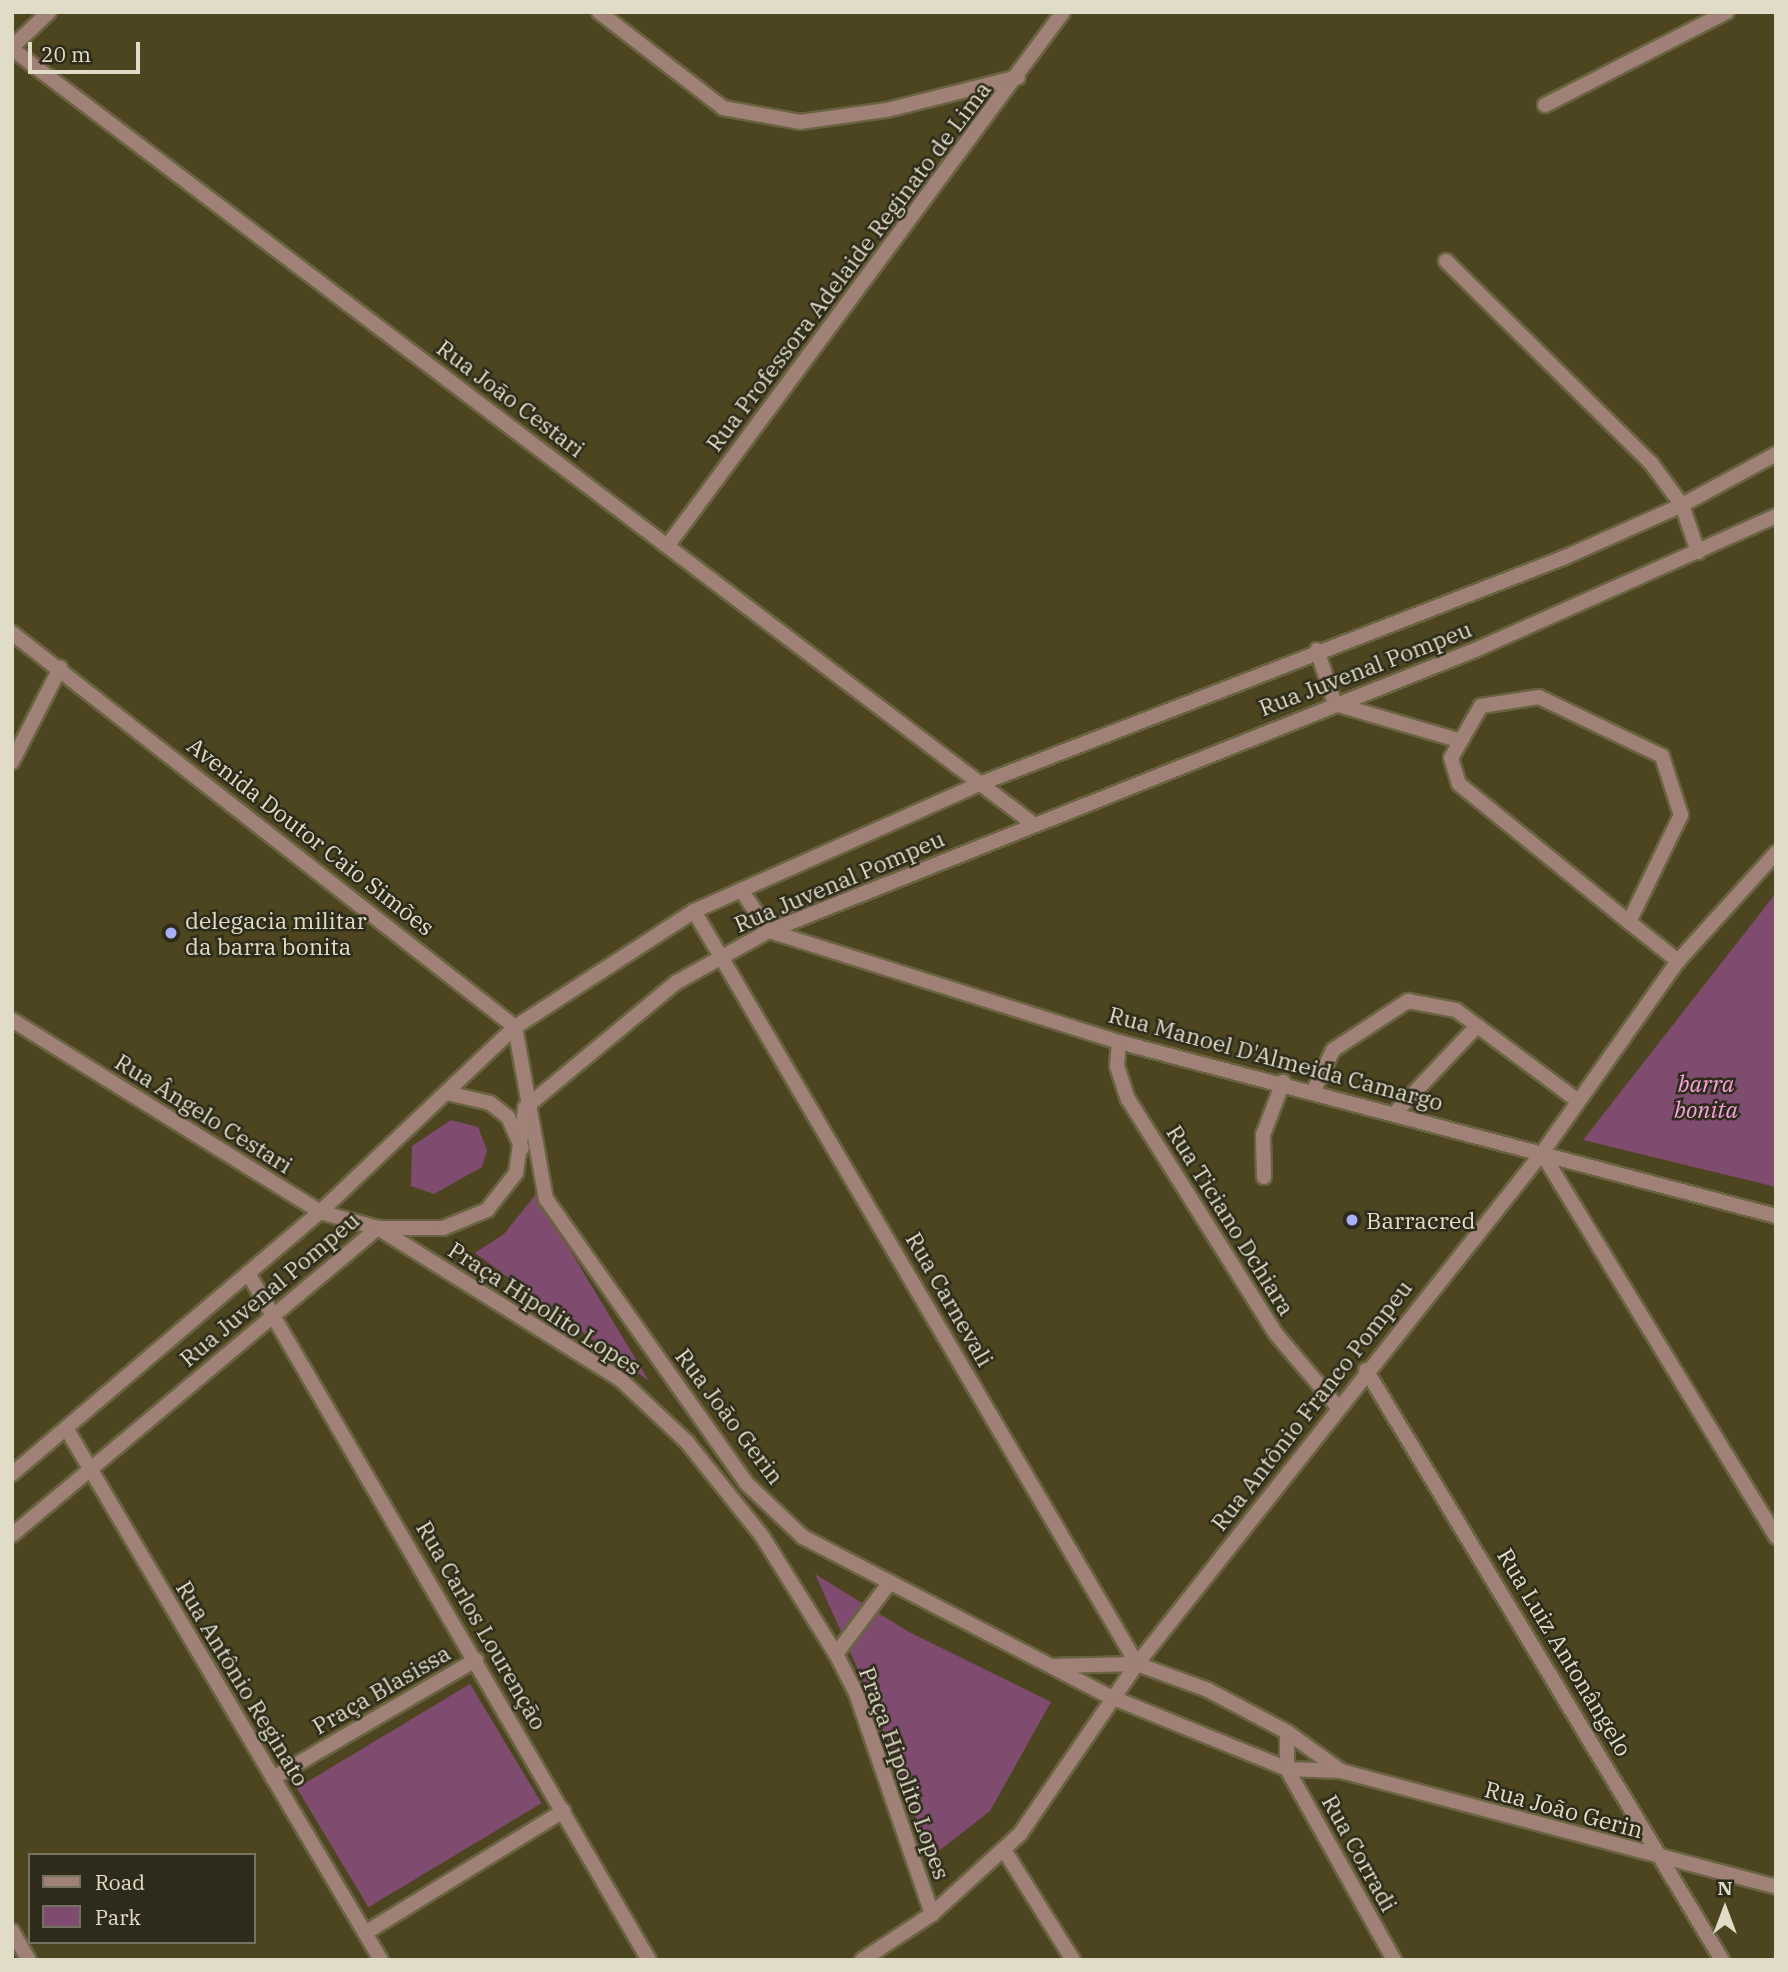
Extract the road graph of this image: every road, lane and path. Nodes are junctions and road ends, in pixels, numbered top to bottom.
1 (49, 12) edge
2 (599, 12) edge
3 (1063, 12) edge
4 (1727, 12) edge
5 (12, 48) edge
6 (1018, 77) junction
7 (1545, 105) dead end
8 (1446, 261) dead end
9 (1776, 454) edge
10 (1682, 505) junction
11 (1776, 516) edge
12 (668, 545) junction
13 (1698, 552) junction
14 (12, 633) edge
15 (1317, 650) junction
16 (60, 668) junction
17 (1335, 704) junction
18 (1458, 740) junction
19 (12, 762) edge
20 (982, 783) junction
21 (1032, 823) junction
22 (1776, 853) edge
23 (741, 890) junction
24 (694, 911) junction
25 (1629, 922) junction
26 (769, 931) junction
27 (724, 956) junction
28 (1678, 961) junction
29 (12, 1020) edge
30 (1477, 1026) junction
31 (515, 1027) junction
32 (1119, 1042) junction
33 (1283, 1082) junction
34 (1314, 1090) junction
35 (447, 1093) junction
36 (1578, 1101) junction
37 (525, 1108) junction
38 (1395, 1113) junction
39 (522, 1149) junction
40 (1542, 1153) junction
41 (1264, 1177) dead end
42 (320, 1212) junction
43 (1776, 1216) edge
44 (378, 1228) junction
45 (248, 1273) junction
46 (276, 1312) junction
47 (1366, 1370) junction
48 (1338, 1407) junction
49 (66, 1428) junction
50 (89, 1469) junction
51 (12, 1474) edge
52 (12, 1535) edge
53 (1776, 1538) edge
54 (890, 1581) junction
55 (835, 1654) junction
56 (476, 1660) junction
57 (1137, 1664) junction
58 (1050, 1666) junction
59 (1111, 1697) junction
60 (1287, 1732) junction
61 (1287, 1769) junction
62 (1341, 1771) junction
63 (273, 1778) junction
64 (563, 1811) junction
65 (1004, 1850) junction
66 (1665, 1860) junction
67 (1776, 1887) edge
68 (932, 1914) junction
69 (12, 1931) edge
70 (365, 1933) junction
71 (29, 1960) edge
72 (381, 1960) edge
73 (649, 1960) edge
74 (862, 1960) edge
75 (1073, 1960) edge
76 (1394, 1960) edge
77 (1722, 1960) edge

1 - 5 street
2 - 6 street
3 - 6 street, Rua Professora Adelaide Reginato de Lima
4 - 7 street
5 - 12 street, Rua João Cestari
6 - 12 street, Rua Professora Adelaide Reginato de Lima
8 - 10 street
9 - 10 street, Rua Juvenal Pompeu
10 - 13 street
10 - 15 street, Rua Juvenal Pompeu
11 - 13 street, Rua Juvenal Pompeu
12 - 20 street, Rua João Cestari
13 - 17 street, Rua Juvenal Pompeu
14 - 16 street, Avenida Doutor Caio Simões
15 - 17 street
15 - 20 street, Rua Juvenal Pompeu
16 - 19 street
16 - 31 street, Avenida Doutor Caio Simões
17 - 18 street
17 - 21 street, Rua Juvenal Pompeu
18 - 25 street
18 - 25 street
20 - 21 street, Rua João Cestari
20 - 23 street, Rua Juvenal Pompeu
21 - 26 street, Rua Juvenal Pompeu
22 - 28 street, Rua Antônio Franco Pompeu
23 - 24 street, Rua Juvenal Pompeu
23 - 26 street
24 - 27 street, Rua Carnevali
24 - 31 street, Rua Juvenal Pompeu
25 - 28 street
26 - 27 street, Rua Juvenal Pompeu
26 - 32 street, Rua Manoel D'Almeida Camargo
27 - 37 street, Rua Juvenal Pompeu
27 - 57 street, Rua Carnevali
28 - 36 street, Rua Antônio Franco Pompeu
29 - 42 street, Rua Ângelo Cestari
30 - 34 street
30 - 36 street
30 - 38 street
31 - 35 street, Rua Juvenal Pompeu
31 - 37 street
32 - 33 street, Rua Manoel D'Almeida Camargo
32 - 48 street, Rua Ticiano Dchiara
33 - 34 street, Rua Manoel D'Almeida Camargo
33 - 41 street
34 - 38 street, Rua Manoel D'Almeida Camargo
35 - 39 street
35 - 42 street, Rua Juvenal Pompeu
36 - 40 street, Rua Antônio Franco Pompeu
37 - 39 street, Rua Juvenal Pompeu
37 - 54 street, Rua João Gerin
38 - 40 street, Rua Manoel D'Almeida Camargo
39 - 44 street, Rua Juvenal Pompeu
40 - 43 street, Rua Manoel D'Almeida Camargo
40 - 47 street, Rua Antônio Franco Pompeu
40 - 53 street
42 - 44 street, Rua Ângelo Cestari
42 - 45 street, Rua Juvenal Pompeu
44 - 46 street, Rua Juvenal Pompeu
44 - 55 street, Praça Hipolito Lopes
45 - 46 street, Rua Carlos Lourenção
45 - 49 street, Rua Juvenal Pompeu
46 - 50 street, Rua Juvenal Pompeu
46 - 56 street, Rua Carlos Lourenção
47 - 48 street, Rua Antônio Franco Pompeu
47 - 66 street, Rua Luiz Antonângelo
48 - 57 street, Rua Antônio Franco Pompeu
49 - 50 street, Rua Antônio Reginato
49 - 51 street, Rua Juvenal Pompeu
50 - 52 street, Rua Juvenal Pompeu
50 - 63 street, Rua Antônio Reginato
54 - 55 street
54 - 58 street, Rua João Gerin
55 - 68 street, Praça Hipolito Lopes
56 - 63 street, Praça Blasissa
56 - 64 street, Rua Carlos Lourenção
57 - 58 street, Rua João Gerin
57 - 59 street, Rua Antônio Franco Pompeu
57 - 60 street, Rua João Gerin
58 - 59 street, Rua João Gerin
59 - 61 street, Rua João Gerin
59 - 65 street, Rua Antônio Franco Pompeu
60 - 61 street
60 - 62 street, Rua João Gerin
61 - 62 street, Rua João Gerin
61 - 76 street, Rua Corradi
62 - 66 street, Rua João Gerin
63 - 70 street, Rua Antônio Reginato
64 - 70 street
64 - 73 street, Rua Carlos Lourenção
65 - 68 street, Rua Antônio Franco Pompeu
65 - 75 street
66 - 67 street, Rua João Gerin
66 - 77 street, Rua Luiz Antonângelo
68 - 74 street, Rua Antônio Franco Pompeu
69 - 71 street
70 - 72 street, Rua Antônio Reginato

